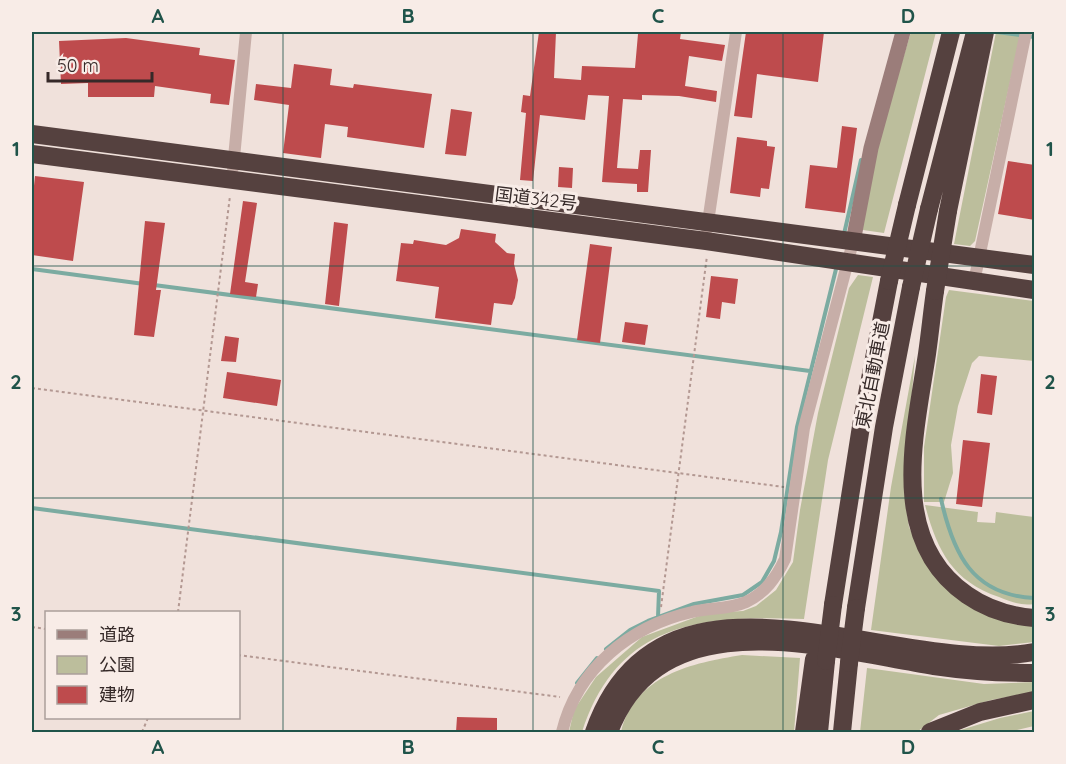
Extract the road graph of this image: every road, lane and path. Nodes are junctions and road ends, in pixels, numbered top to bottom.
1 (246, 32) edge
2 (736, 32) edge
3 (903, 32) edge
4 (951, 32) edge
5 (975, 32) edge
6 (985, 32) edge
7 (1026, 32) edge
8 (32, 134) edge
9 (32, 154) edge
10 (233, 161) junction
11 (232, 181) junction
12 (708, 222) junction
13 (853, 242) junction
14 (707, 247) junction
15 (979, 258) junction
16 (848, 262) junction
17 (1035, 265) edge
18 (974, 282) junction
19 (1035, 290) edge
20 (32, 388) edge
21 (204, 411) junction
22 (677, 474) junction
23 (795, 488) junction
24 (178, 611) edge
25 (1035, 618) edge
26 (659, 622) junction
27 (1035, 652) edge
28 (240, 655) edge
29 (820, 660) junction
30 (1035, 673) edge
31 (575, 699) junction
32 (1035, 700) edge
33 (562, 732) edge
34 (594, 732) edge
35 (609, 732) edge
36 (804, 732) edge
37 (819, 732) edge
38 (842, 732) edge
39 (930, 732) edge

1 - 10 street
2 - 12 street
3 - 13 street
4 - 29 highway, 東北自動車道, bridge
5 - 38 highway, 東北自動車道, bridge
6 - 25 highway, bridge
7 - 15 street
8 - 10 highway, 国道342号
9 - 11 highway, 国道342号
10 - 11 street
10 - 12 highway, 国道342号
11 - 14 highway, 国道342号
11 - 21 path
12 - 13 highway, 国道342号
12 - 14 street
13 - 15 highway, 国道342号
13 - 16 street
14 - 16 highway, 国道342号
14 - 22 path
15 - 17 highway, 国道342号
15 - 18 street
16 - 18 highway, 国道342号
16 - 23 street
18 - 19 highway, 国道342号
20 - 21 path
21 - 22 path
21 - 24 path
22 - 23 path
22 - 26 path
23 - 26 street
26 - 31 street
27 - 34 highway
28 - 31 path
29 - 36 highway
29 - 37 highway, 東北自動車道
30 - 35 highway
31 - 33 street
32 - 39 highway

